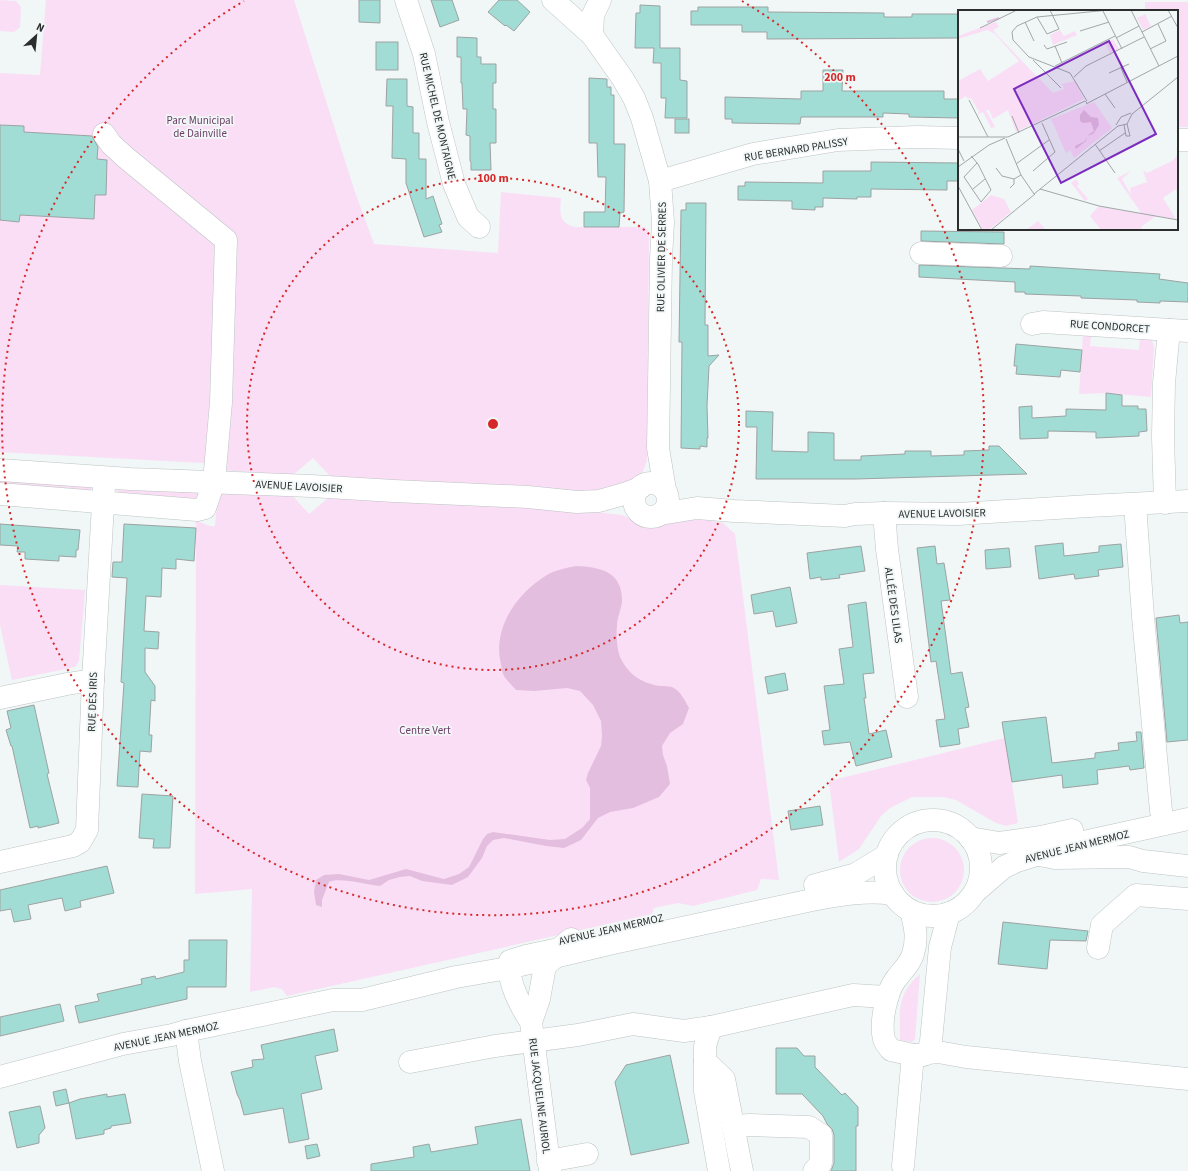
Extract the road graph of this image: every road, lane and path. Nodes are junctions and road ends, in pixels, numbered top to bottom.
1 (406, 0) edge
2 (553, 0) edge
3 (600, 0) edge
4 (592, 34) junction
5 (104, 134) dead end
6 (958, 138) edge
7 (660, 181) junction
8 (479, 227) dead end
9 (921, 253) dead end
10 (1001, 256) dead end
11 (1032, 324) dead end
12 (1178, 331) edge
13 (658, 448) junction
14 (0, 470) edge
15 (104, 478) junction
16 (214, 482) junction
17 (642, 486) junction
18 (665, 491) junction
19 (0, 494) edge
20 (599, 501) junction
21 (1188, 501) edge
22 (103, 502) junction
23 (1165, 503) junction
24 (1135, 504) junction
25 (697, 508) junction
26 (884, 513) junction
27 (651, 514) junction
28 (93, 680) junction
29 (907, 697) dead end
30 (0, 698) edge
31 (1188, 805) edge
32 (1161, 811) junction
33 (1188, 820) edge
34 (970, 838) junction
35 (1038, 854) junction
36 (887, 855) junction
37 (1144, 861) junction
38 (0, 862) edge
39 (1188, 866) edge
40 (975, 892) junction
41 (893, 894) junction
42 (1136, 895) junction
43 (1188, 899) edge
44 (911, 911) junction
45 (948, 913) junction
46 (571, 939) junction
47 (1098, 948) dead end
48 (555, 957) junction
49 (508, 968) junction
50 (888, 996) junction
51 (333, 1000) junction
52 (711, 1027) junction
53 (186, 1031) junction
54 (532, 1031) junction
55 (920, 1054) junction
56 (705, 1061) junction
57 (410, 1062) dead end
58 (0, 1076) edge
59 (1188, 1079) edge
60 (734, 1126) junction
61 (587, 1154) dead end
62 (549, 1166) edge
63 (903, 1166) dead end
64 (213, 1171) edge
65 (720, 1171) edge
66 (742, 1171) edge
67 (814, 1171) edge

1 - 8 main road, RUE MICHEL DE MONTAIGNE
2 - 4 main road
3 - 4 main road
4 - 7 main road, RUE OLIVIER DE SERRES
5 - 16 main road
6 - 7 main road, RUE BERNARD PALISSY
7 - 13 main road, RUE OLIVIER DE SERRES
9 - 10 main road
11 - 12 main road, RUE CONDORCET
12 - 23 main road
13 - 17 main road, RUE OLIVIER DE SERRES
13 - 18 main road, RUE OLIVIER DE SERRES
14 - 15 main road, AVENUE LAVOISIER
15 - 16 main road, AVENUE LAVOISIER
15 - 22 main road, RUE DES IRIS
16 - 20 main road, AVENUE LAVOISIER
16 - 22 main road
17 - 18 main road
17 - 20 main road, AVENUE LAVOISIER
17 - 27 main road
18 - 25 main road, AVENUE LAVOISIER
18 - 27 main road
19 - 22 main road
20 - 27 main road, AVENUE LAVOISIER
21 - 23 main road, AVENUE LAVOISIER
22 - 28 main road, RUE DES IRIS
23 - 24 main road, AVENUE LAVOISIER
24 - 26 main road, AVENUE LAVOISIER
24 - 32 main road
25 - 26 main road, AVENUE LAVOISIER
25 - 27 main road, AVENUE LAVOISIER
26 - 29 main road, ALLÉE DES LILAS
28 - 30 main road
28 - 38 main road, RUE DES IRIS
31 - 32 main road, AVENUE JEAN MERMOZ
32 - 34 main road, AVENUE JEAN MERMOZ
33 - 35 main road, AVENUE JEAN MERMOZ
34 - 36 main road
34 - 40 main road
35 - 37 main road
35 - 40 main road, AVENUE JEAN MERMOZ
36 - 41 main road
36 - 46 main road, AVENUE JEAN MERMOZ
37 - 39 main road
37 - 42 main road
40 - 45 main road
41 - 44 main road
41 - 48 main road, AVENUE JEAN MERMOZ
42 - 43 main road
42 - 47 main road
44 - 45 main road
44 - 50 main road
45 - 55 main road
46 - 49 main road
46 - 51 main road, AVENUE JEAN MERMOZ
48 - 49 main road, AVENUE JEAN MERMOZ
48 - 54 main road
49 - 51 main road, AVENUE JEAN MERMOZ
49 - 54 main road
50 - 52 main road
50 - 55 main road
51 - 53 main road, AVENUE JEAN MERMOZ
52 - 54 main road
52 - 56 main road
53 - 58 main road, AVENUE JEAN MERMOZ
53 - 64 main road
54 - 57 main road
54 - 62 main road, RUE JACQUELINE AURIOL
55 - 59 main road
55 - 63 main road
56 - 60 main road
56 - 65 main road
60 - 66 main road
60 - 67 main road
61 - 62 main road

